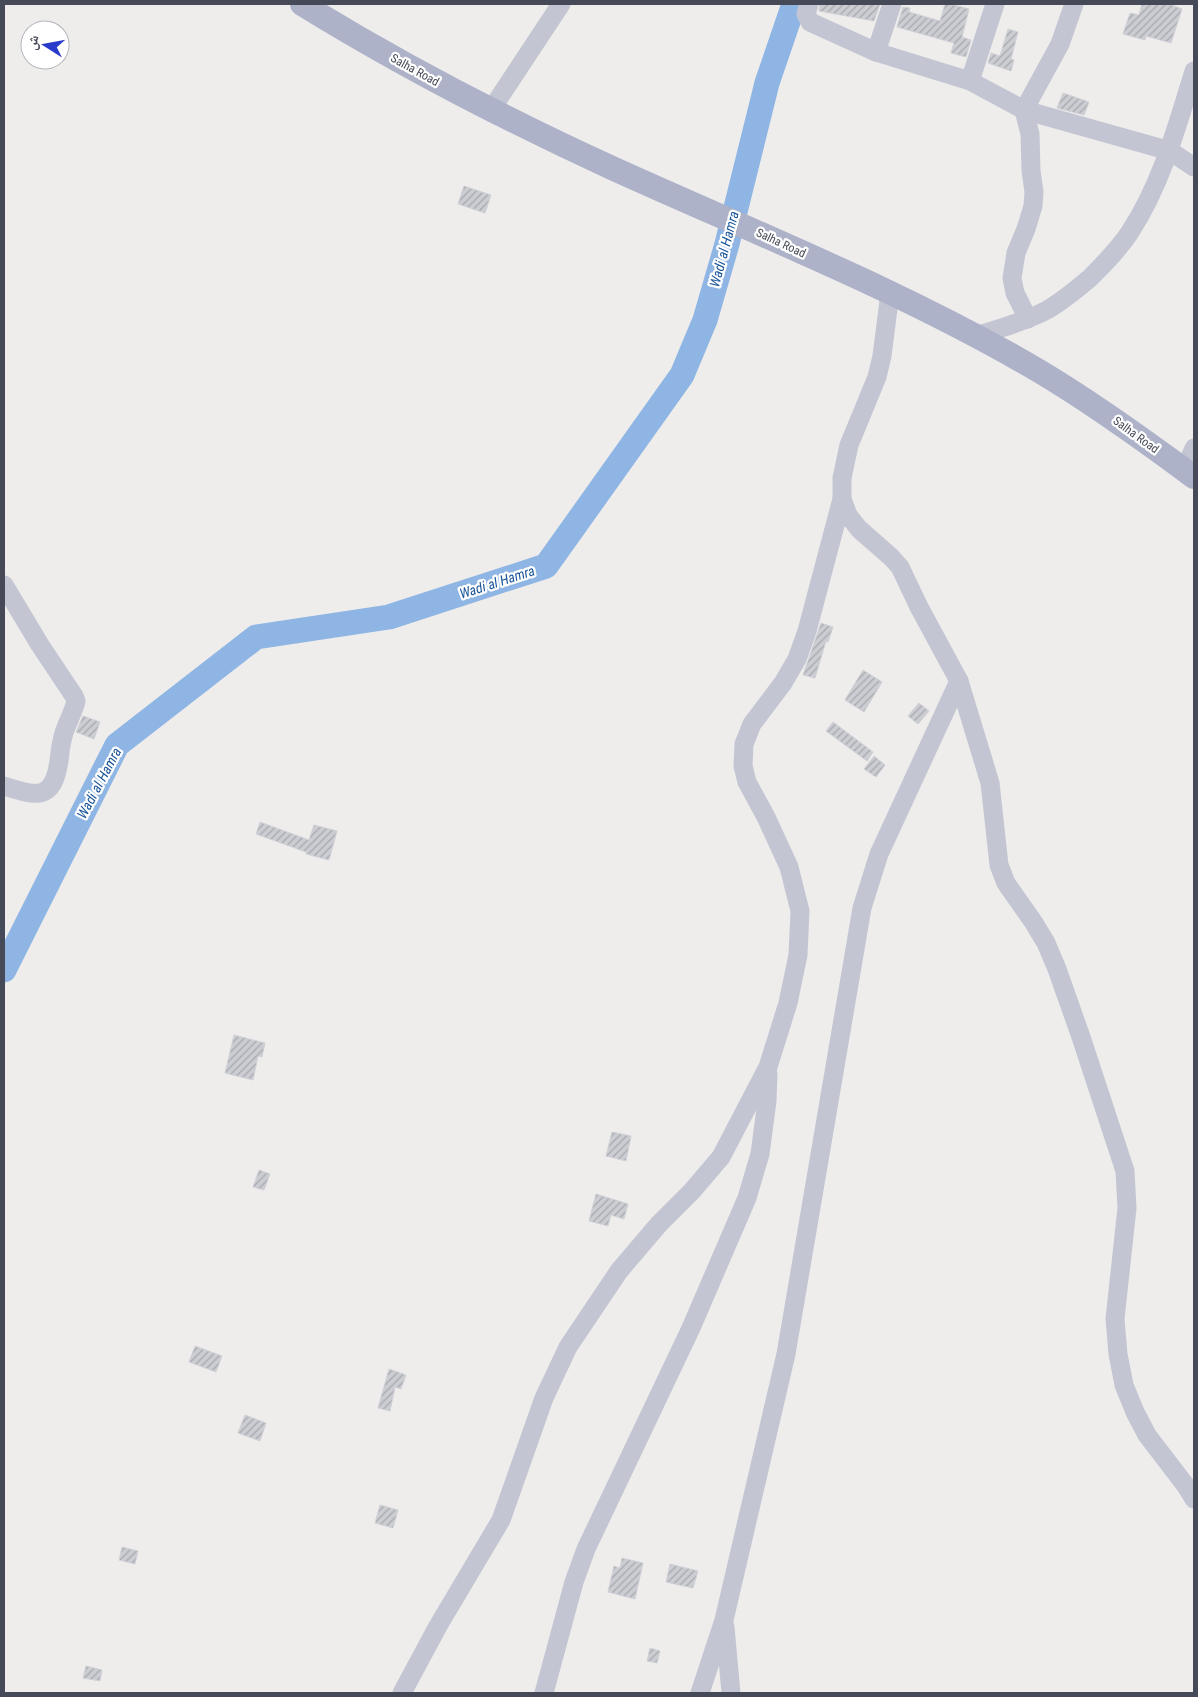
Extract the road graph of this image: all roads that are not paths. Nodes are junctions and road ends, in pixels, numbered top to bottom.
1 (302, 4) edge
2 (561, 4) edge
3 (809, 4) edge
4 (892, 4) edge
5 (995, 4) edge
6 (1074, 4) edge
7 (876, 52) junction
8 (1194, 71) edge
9 (970, 81) junction
10 (491, 110) junction
11 (1024, 110) junction
12 (1170, 151) junction
13 (1194, 167) edge
14 (890, 293) junction
15 (1028, 320) junction
16 (976, 336) junction
17 (1194, 448) edge
18 (1189, 474) edge
19 (842, 499) junction
20 (4, 585) edge
21 (960, 681) junction
22 (4, 786) edge
23 (768, 1067) junction
24 (1194, 1499) edge
25 (724, 1620) junction
26 (402, 1693) edge
27 (544, 1693) edge
28 (700, 1693) edge
29 (731, 1693) edge

1 - 10 main road, Salha Road
2 - 10 street
3 - 7 street
4 - 7 street
5 - 9 street
6 - 11 street
7 - 9 street
8 - 12 street
9 - 11 street
10 - 14 main road, Salha Road
11 - 12 street
11 - 15 street
12 - 13 street
12 - 15 street
14 - 16 main road, Salha Road
14 - 19 street
15 - 16 street
16 - 18 main road, Salha Road
17 - 18 street
19 - 21 street
19 - 23 street
20 - 22 street
21 - 24 street
21 - 25 street
23 - 26 street
23 - 27 street
25 - 28 street
25 - 29 street

